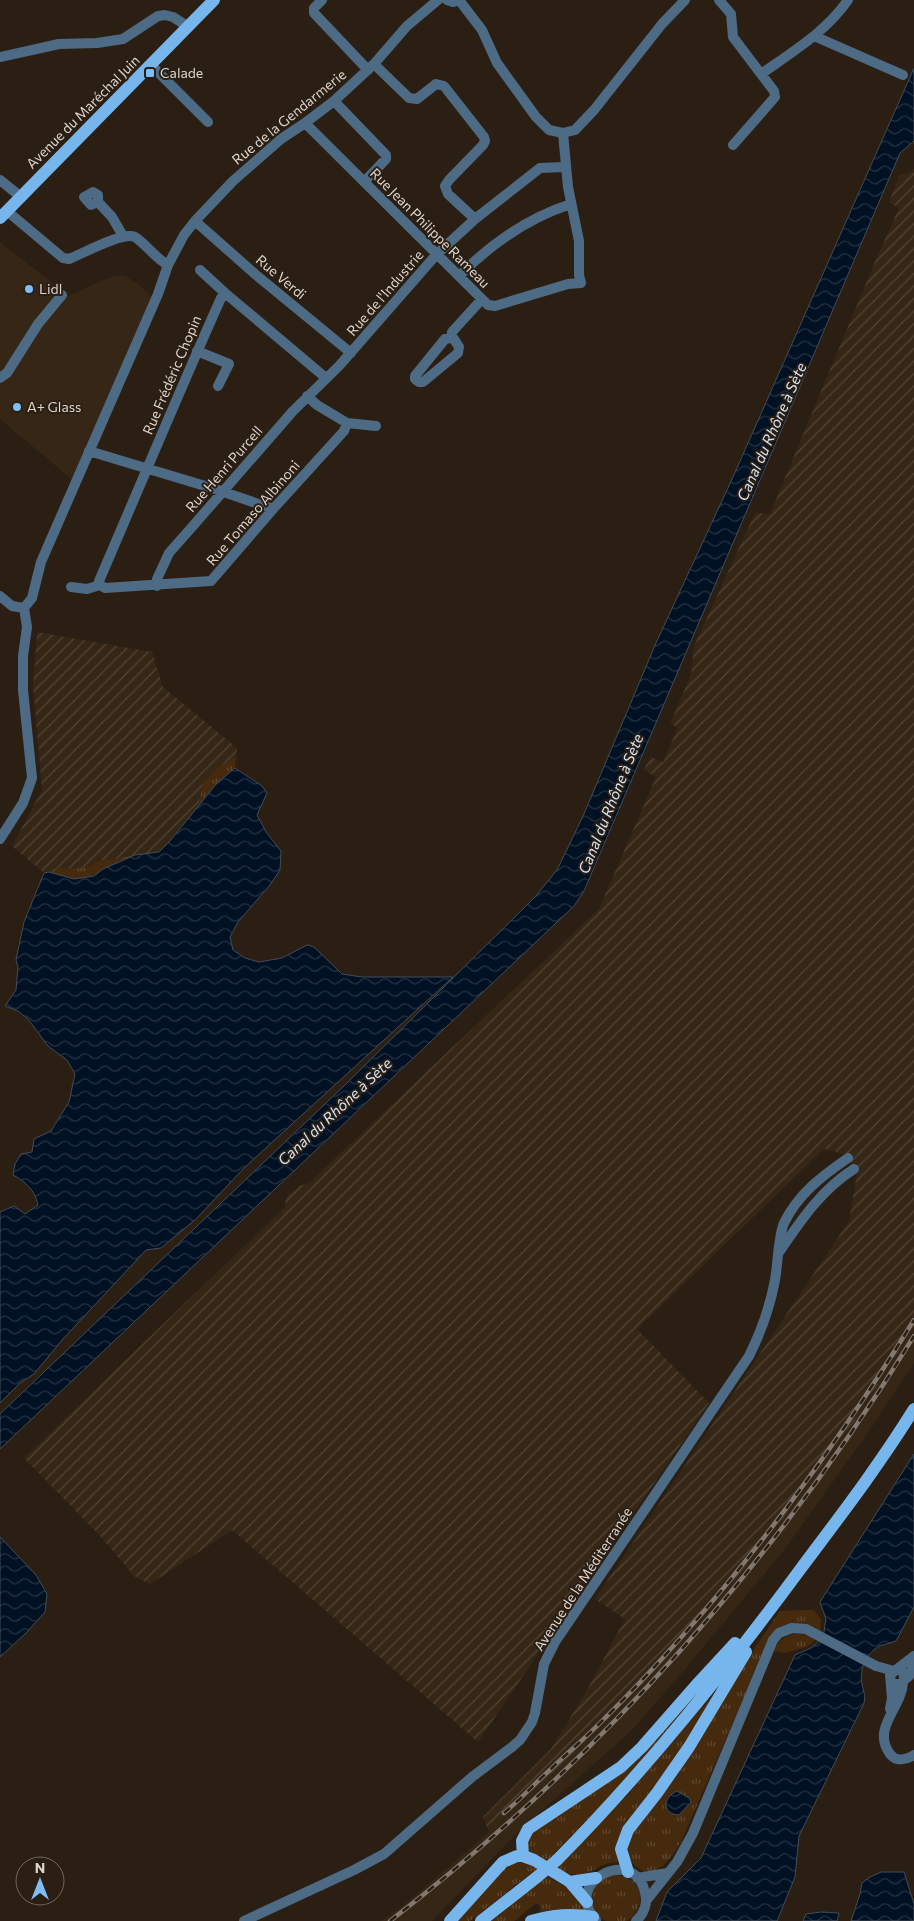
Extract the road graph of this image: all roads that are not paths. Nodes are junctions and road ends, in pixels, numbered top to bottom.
1 (214, 0) edge
2 (322, 0) edge
3 (438, 0) edge
4 (447, 0) edge
5 (458, 0) edge
6 (685, 0) edge
7 (719, 0) edge
8 (848, 0) edge
9 (187, 26) junction
10 (814, 36) junction
11 (0, 57) edge
12 (151, 65) junction
13 (371, 66) junction
14 (761, 74) junction
15 (903, 75) dead end
16 (334, 101) junction
17 (208, 122) dead end
18 (305, 123) junction
19 (563, 133) junction
20 (732, 145) dead end
21 (565, 167) junction
22 (0, 180) edge
23 (364, 182) junction
24 (21, 196) junction
25 (98, 202) dead end
26 (571, 204) junction
27 (4, 215) edge
28 (195, 220) junction
29 (475, 220) junction
30 (123, 236) junction
31 (436, 256) junction
32 (168, 265) junction
33 (200, 270) dead end
34 (459, 276) junction
35 (225, 293) junction
36 (62, 294) dead end
37 (482, 299) junction
38 (451, 338) junction
39 (197, 351) junction
40 (350, 353) junction
41 (0, 378) edge
42 (326, 378) junction
43 (218, 386) dead end
44 (307, 396) junction
45 (347, 423) junction
46 (376, 426) dead end
47 (89, 451) junction
48 (146, 468) junction
49 (222, 491) junction
50 (273, 509) junction
51 (100, 585) junction
52 (157, 586) junction
53 (71, 587) dead end
54 (0, 596) edge
55 (24, 608) junction
56 (0, 839) edge
57 (848, 1158) dead end
58 (854, 1169) dead end
59 (827, 1176) junction
60 (842, 1177) junction
61 (809, 1209) junction
62 (780, 1252) junction
63 (914, 1409) edge
64 (780, 1596) junction
65 (914, 1656) edge
66 (914, 1666) edge
67 (893, 1675) junction
68 (904, 1681) junction
69 (890, 1715) junction
70 (910, 1758) edge
71 (523, 1856) junction
72 (668, 1872) junction
73 (633, 1875) junction
74 (596, 1878) junction
75 (570, 1882) junction
76 (646, 1901) junction
77 (587, 1902) junction
78 (595, 1919) edge
79 (244, 1921) edge
80 (450, 1921) edge
81 (481, 1921) edge
82 (531, 1921) edge
83 (636, 1921) edge

1 - 9 main road, Avenue du Maréchal Juin
2 - 13 street
3 - 13 street, Rue de la Gendarmerie
4 - 5 street
5 - 19 street
6 - 19 street
7 - 14 street
8 - 10 street
9 - 11 street
9 - 12 main road, Avenue du Maréchal Juin
10 - 14 street
10 - 15 street
12 - 17 street
12 - 24 main road, Avenue du Maréchal Juin
13 - 16 street, Rue de la Gendarmerie
13 - 29 street
14 - 20 street
16 - 18 street, Rue de la Gendarmerie
16 - 23 street
18 - 23 street, Rue Jean Philippe Rameau
18 - 28 street, Rue de la Gendarmerie
19 - 21 street
21 - 26 street
21 - 29 street, Rue de l'Industrie
22 - 24 street
23 - 31 street, Rue Jean Philippe Rameau
24 - 27 main road, Avenue du Maréchal Juin
25 - 30 street
26 - 34 street
26 - 37 street, Rue Jean Philippe Rameau
27 - 30 street
28 - 32 street, Rue de la Gendarmerie
28 - 40 street, Rue Verdi
29 - 31 street, Rue de l'Industrie
30 - 32 street
31 - 34 street, Rue Jean Philippe Rameau
31 - 40 street, Rue de l'Industrie
32 - 47 street, Rue de la Gendarmerie
33 - 35 street
34 - 37 street, Rue Jean Philippe Rameau
35 - 39 street, Rue Frédéric Chopin
35 - 42 street
36 - 41 street
37 - 38 street
38 - 38 street
39 - 43 street
39 - 48 street, Rue Frédéric Chopin
40 - 42 street, Rue de l'Industrie
42 - 44 street, Rue Henri Purcell
44 - 45 street
44 - 49 street, Rue Henri Purcell
45 - 46 street
45 - 50 street, Rue Tomaso Albinoni
47 - 48 street
47 - 55 street, Rue de la Gendarmerie
48 - 49 street
48 - 51 street
49 - 50 street
49 - 52 street, Rue Henri Purcell
50 - 52 street, Rue Tomaso Albinoni
51 - 52 street, Rue Tomaso Albinoni
51 - 53 street, Rue Tomaso Albinoni
54 - 55 street
55 - 56 street
57 - 59 street, Avenue de la Méditerranée
58 - 60 street, Avenue de la Méditerranée
59 - 60 street, Avenue de la Méditerranée
59 - 61 street, Avenue de la Méditerranée
59 - 62 street, Avenue de la Méditerranée
60 - 61 street, Avenue de la Méditerranée
61 - 62 street, Avenue de la Méditerranée
62 - 79 street, Avenue de la Méditerranée
63 - 64 main road
64 - 71 main road
64 - 73 main road
64 - 81 main road, bridge
65 - 67 street
66 - 68 street
67 - 68 street
67 - 69 street
67 - 72 street
68 - 69 street
69 - 70 street
71 - 75 main road
71 - 80 main road
72 - 73 street
72 - 76 street
73 - 74 street
73 - 76 street
74 - 75 main road
74 - 77 street
75 - 77 main road
76 - 83 street
77 - 78 street
78 - 82 main road

